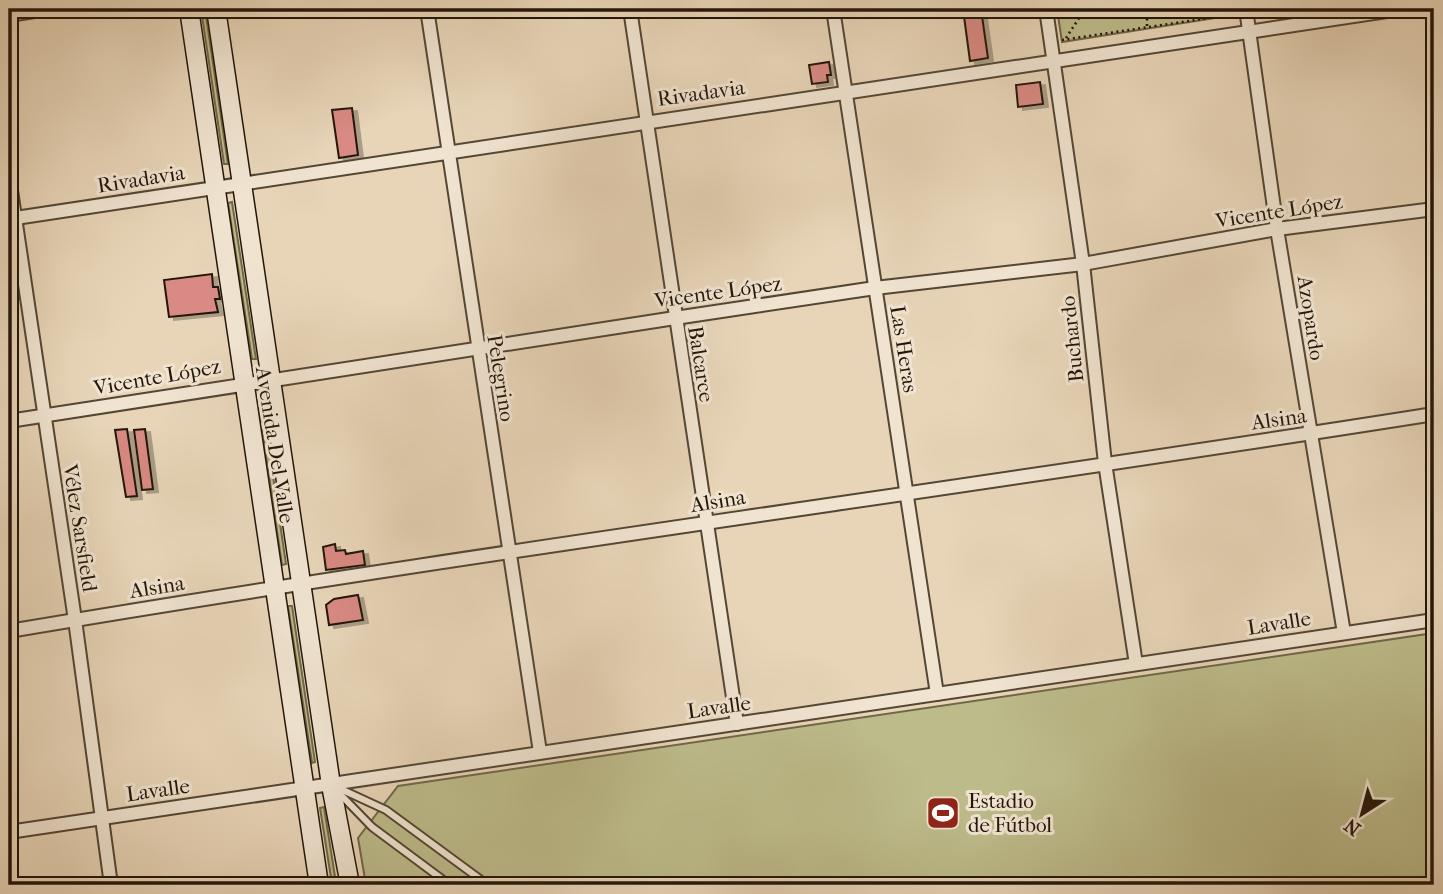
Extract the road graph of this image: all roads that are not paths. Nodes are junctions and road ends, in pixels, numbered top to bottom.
1 (47, 9) edge
2 (190, 9) edge
3 (216, 9) edge
4 (427, 9) edge
5 (630, 9) edge
6 (833, 9) edge
7 (1046, 9) edge
8 (1246, 9) edge
9 (1400, 9) edge
10 (9, 15) edge
11 (1250, 32) junction
12 (1054, 59) junction
13 (846, 91) junction
14 (645, 121) junction
15 (448, 152) junction
16 (9, 177) edge
17 (242, 184) junction
18 (216, 188) junction
19 (1434, 209) edge
20 (12, 218) edge
21 (1277, 229) junction
22 (1083, 264) junction
23 (875, 288) junction
24 (675, 318) junction
25 (476, 348) junction
26 (269, 379) junction
27 (242, 383) junction
28 (1434, 414) edge
29 (42, 416) junction
30 (9, 421) edge
31 (1310, 434) junction
32 (1105, 463) junction
33 (906, 492) junction
34 (706, 522) junction
35 (509, 554) junction
36 (300, 583) junction
37 (274, 587) junction
38 (75, 620) junction
39 (1434, 620) edge
40 (9, 631) edge
41 (1344, 633) junction
42 (1136, 664) junction
43 (937, 694) junction
44 (737, 724) junction
45 (540, 752) junction
46 (331, 785) junction
47 (304, 789) junction
48 (103, 818) junction
49 (9, 832) edge
50 (320, 883) edge
51 (110, 885) edge
52 (350, 885) edge
53 (450, 885) edge
54 (488, 885) edge

1 - 10 street
2 - 18 main road, Avenida Del Valle
3 - 17 main road, Avenida Del Valle
4 - 15 street, Pelegrino
5 - 14 street, Balcarce
6 - 13 street, Las Heras
7 - 12 street, Buchardo
8 - 11 street, Azopardo
9 - 11 street, Rivadavia
11 - 12 street, Rivadavia
11 - 21 street, Azopardo
12 - 13 street, Rivadavia
12 - 22 street, Buchardo
13 - 14 street, Rivadavia
13 - 23 street, Las Heras
14 - 15 street, Rivadavia
14 - 24 street, Balcarce
15 - 17 street, Rivadavia
15 - 25 street, Pelegrino
16 - 20 street, Vélez Sarsfield
17 - 18 street, Rivadavia
17 - 26 main road, Avenida Del Valle
18 - 20 street, Rivadavia
18 - 27 main road, Avenida Del Valle
19 - 21 street, Vicente López
20 - 29 street, Vélez Sarsfield
21 - 22 street, Vicente López
21 - 31 street, Azopardo
22 - 23 street, Vicente López
22 - 32 street, Buchardo
23 - 24 street, Vicente López
23 - 33 street, Las Heras
24 - 25 street, Vicente López
24 - 34 street, Balcarce
25 - 26 street, Vicente López
25 - 35 street, Pelegrino
26 - 27 street, Vicente López
26 - 36 main road, Avenida Del Valle
27 - 29 street, Vicente López
27 - 37 main road, Avenida Del Valle
28 - 31 street, Alsina
29 - 30 street, Vicente López
29 - 38 street, Vélez Sarsfield
31 - 32 street, Alsina
31 - 41 street, Azopardo
32 - 33 street, Alsina
32 - 42 street, Buchardo
33 - 34 street, Alsina
33 - 43 street, Las Heras
34 - 35 street, Alsina
34 - 44 street, Balcarce
35 - 36 street, Alsina
35 - 45 street, Pelegrino
36 - 37 street, Alsina
36 - 46 main road, Avenida Del Valle
37 - 38 street, Alsina
37 - 47 main road, Avenida Del Valle
38 - 40 street, Alsina
38 - 48 street, Vélez Sarsfield
39 - 41 street, Lavalle
41 - 42 street, Lavalle
42 - 43 street, Lavalle
43 - 44 street, Lavalle
44 - 45 street, Lavalle
45 - 46 street, Lavalle
46 - 47 street, Lavalle
46 - 52 main road, Avenida Del Valle
46 - 53 lane
46 - 54 lane
47 - 48 street, Lavalle
47 - 50 main road, Avenida Del Valle
48 - 49 street, Lavalle
48 - 51 street, Vélez Sarsfield

